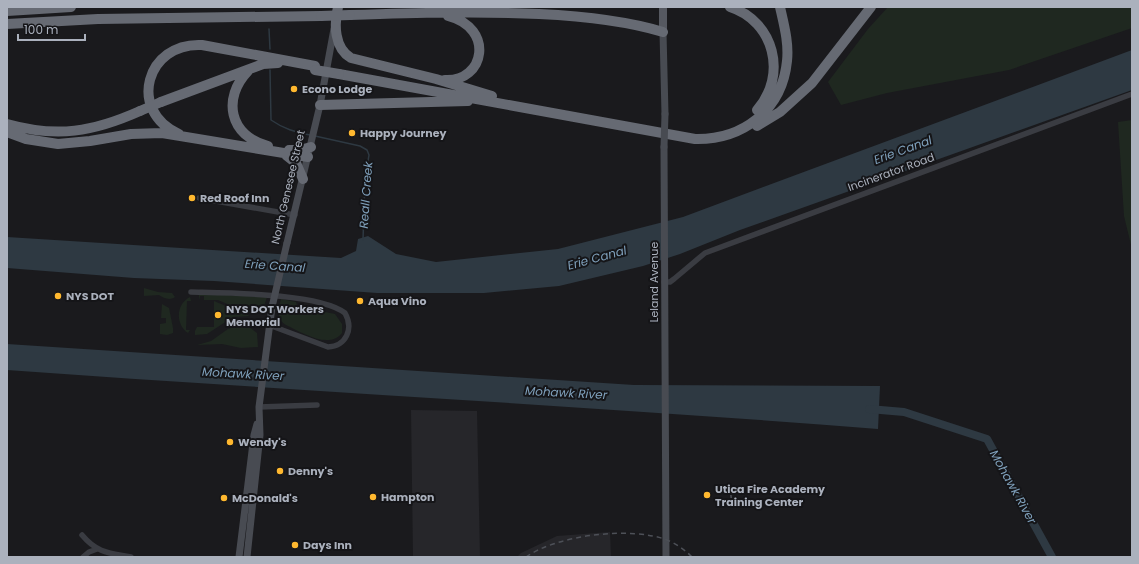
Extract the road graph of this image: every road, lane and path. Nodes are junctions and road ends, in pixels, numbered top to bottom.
1 (71, 7) edge
2 (335, 7) edge
3 (338, 7) edge
4 (730, 7) edge
5 (777, 7) edge
6 (780, 7) edge
7 (871, 7) edge
8 (663, 9) edge
9 (7, 11) edge
10 (438, 13) junction
11 (335, 23) junction
12 (7, 24) edge
13 (663, 32) junction
14 (315, 68) junction
15 (249, 69) junction
16 (339, 72) junction
17 (436, 79) junction
18 (1132, 94) edge
19 (507, 101) junction
20 (495, 102) junction
21 (320, 105) junction
22 (7, 124) edge
23 (734, 130) junction
24 (7, 132) edge
25 (190, 138) junction
26 (310, 148) junction
27 (284, 154) junction
28 (303, 179) junction
29 (199, 198) dead end
30 (295, 215) junction
31 (664, 282) junction
32 (191, 292) dead end
33 (269, 325) junction
34 (317, 406) dead end
35 (260, 407) junction
36 (258, 420) junction
37 (82, 535) dead end
38 (97, 549) junction
39 (83, 557) edge
40 (131, 557) edge
41 (239, 557) edge
42 (247, 557) edge
43 (666, 557) edge

1 - 9 highway
2 - 11 main road
3 - 11 highway, North Genesee Street
4 - 23 highway
5 - 23 highway
6 - 23 highway
7 - 23 highway
8 - 13 main road, Leland Avenue
10 - 12 highway, bridge
10 - 13 highway
10 - 17 highway
11 - 17 highway
11 - 21 main road, North Genesee Street
13 - 31 main road, Leland Avenue, bridge
14 - 15 highway
14 - 16 highway, bridge
14 - 25 highway
15 - 22 highway, bridge
15 - 26 highway
16 - 19 highway
16 - 20 highway
17 - 19 highway
18 - 31 street, Incinerator Road
19 - 23 highway
20 - 21 highway
20 - 23 highway
21 - 26 main road, North Genesee Street
24 - 25 highway
25 - 27 highway
26 - 27 highway
26 - 28 main road, North Genesee Street
27 - 28 highway
28 - 30 main road, North Genesee Street
29 - 30 street
30 - 33 main road, North Genesee Street, bridge
31 - 43 main road, Leland Avenue
32 - 33 street
33 - 35 main road, North Genesee Street
34 - 35 street
35 - 36 main road, North Genesee Street
36 - 41 main road, North Genesee Street
36 - 42 main road, North Genesee Street
37 - 38 street
38 - 39 street
38 - 40 street

